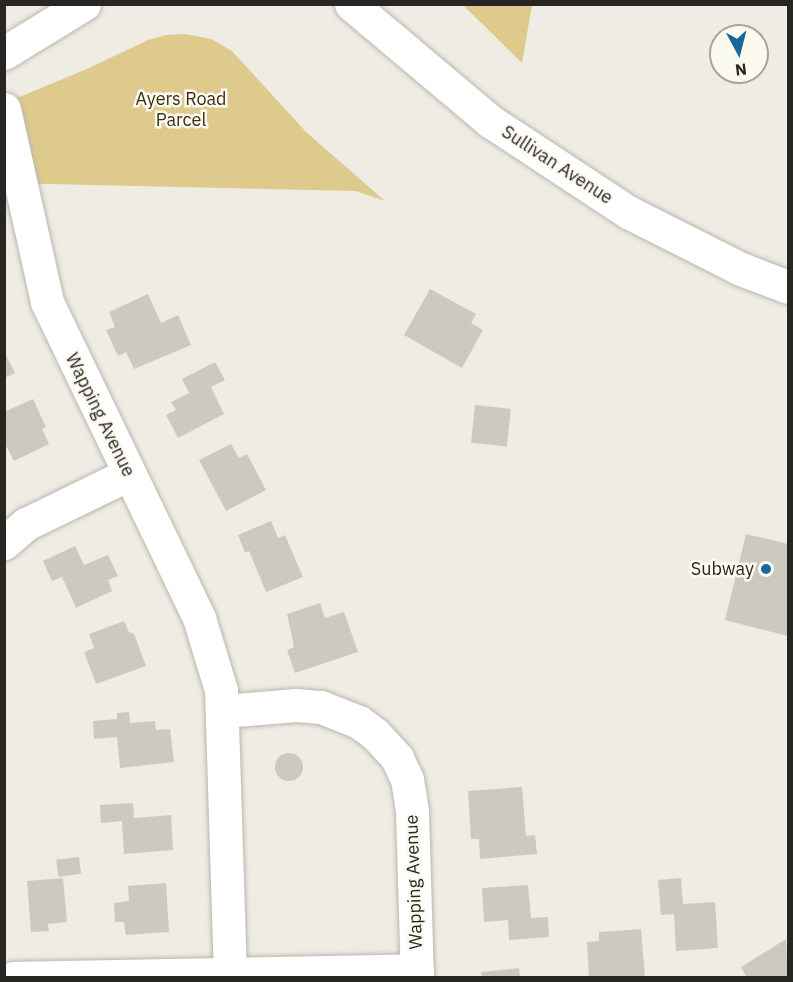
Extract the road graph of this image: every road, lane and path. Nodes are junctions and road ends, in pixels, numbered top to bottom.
1 (84, 4) edge
2 (351, 4) edge
3 (4, 54) edge
4 (4, 109) edge
5 (789, 287) edge
6 (129, 474) junction
7 (12, 526) edge
8 (224, 711) junction
9 (230, 972) junction
10 (417, 974) edge
11 (91, 976) edge
12 (13, 978) edge

1 - 3 street
2 - 5 street, Sullivan Avenue
4 - 6 street, Wapping Avenue
6 - 7 street
6 - 8 street, Wapping Avenue
8 - 9 street, Wapping Avenue
8 - 10 street, Wapping Avenue
9 - 10 street, Wapping Avenue
9 - 11 street
11 - 12 street

